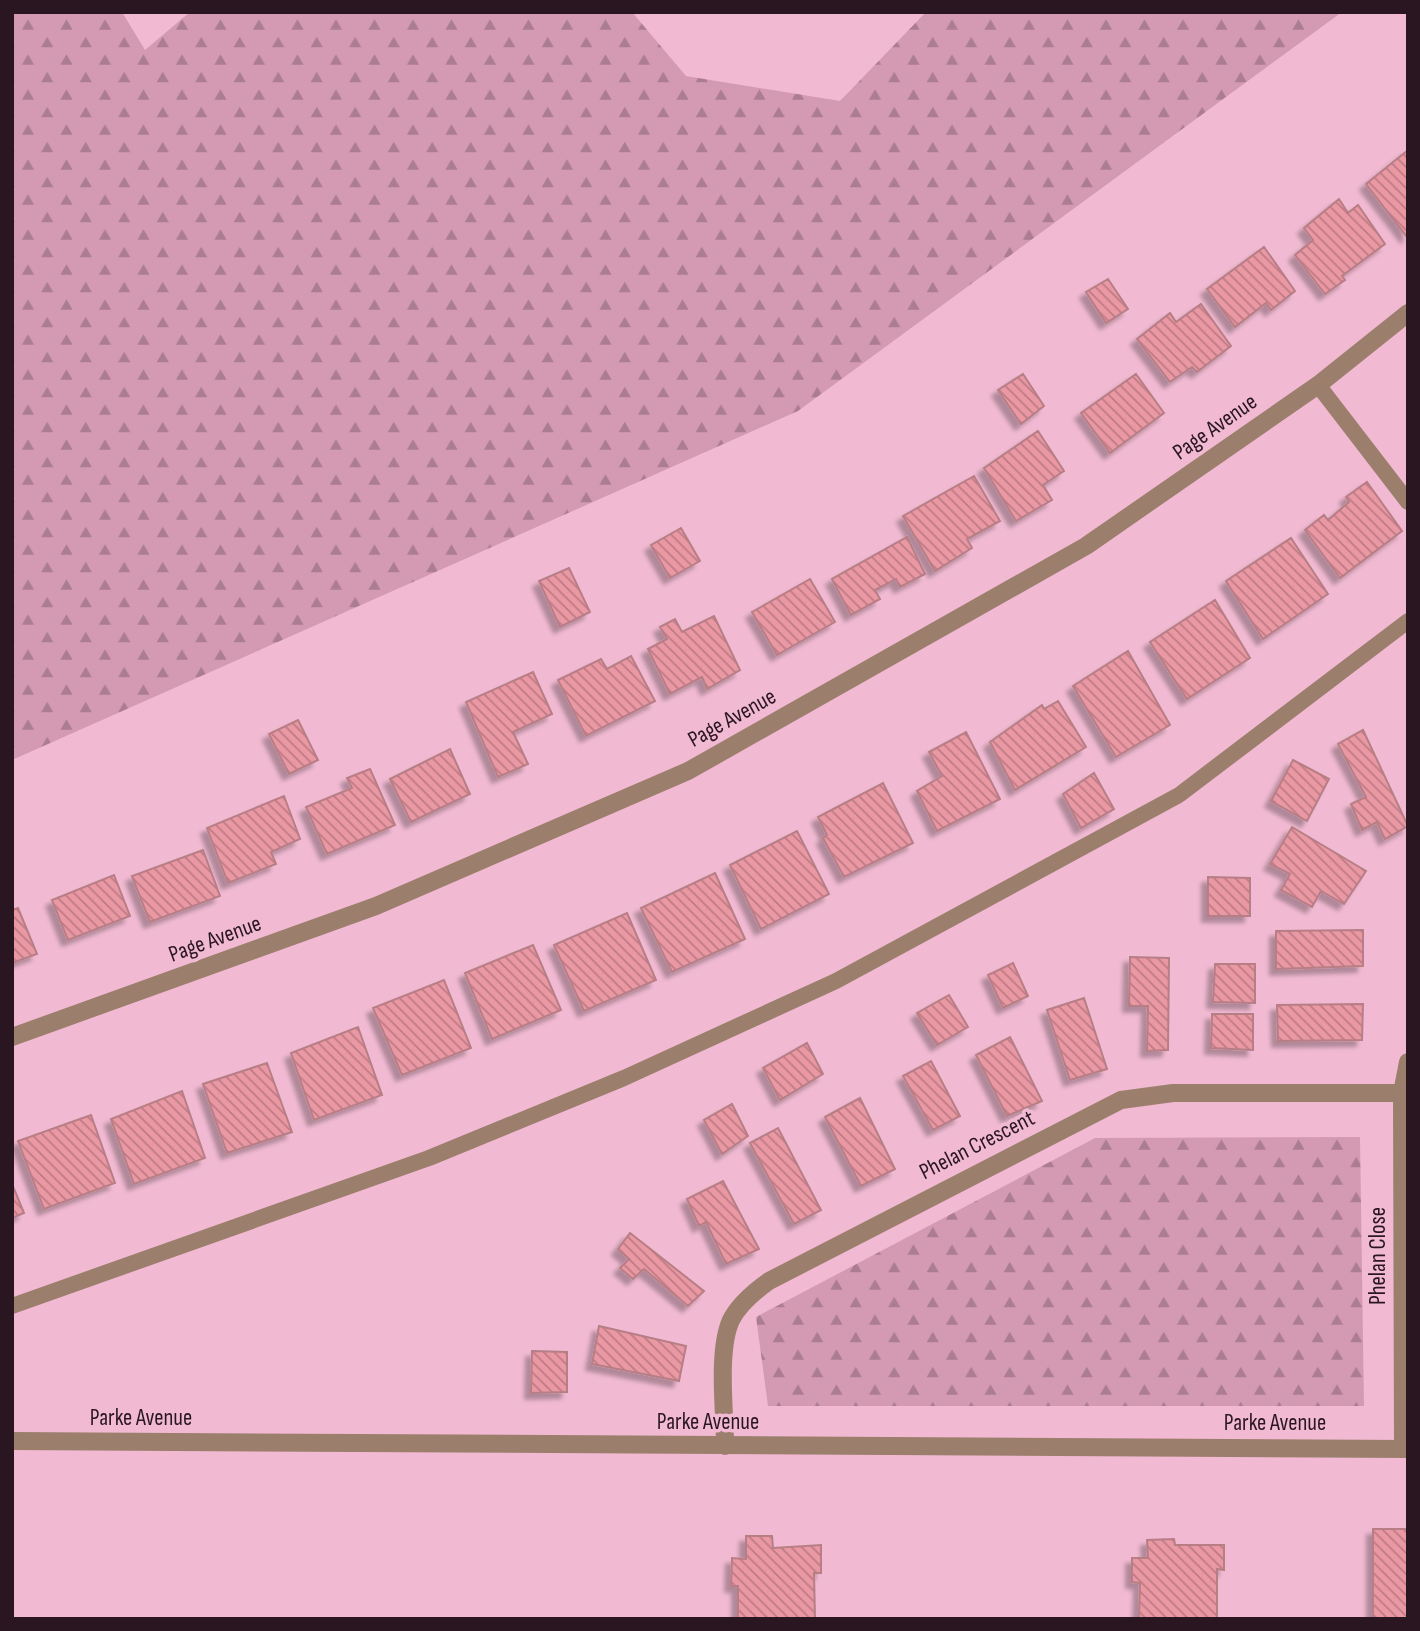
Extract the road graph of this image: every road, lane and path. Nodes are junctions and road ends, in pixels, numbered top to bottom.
1 (1408, 313) edge
2 (1318, 385) junction
3 (1408, 502) edge
4 (1408, 621) edge
5 (12, 1037) edge
6 (1408, 1062) edge
7 (1402, 1093) junction
8 (12, 1306) edge
9 (12, 1441) edge
10 (725, 1446) junction
11 (1406, 1449) edge

1 - 2 street, Page Avenue
2 - 3 lane
2 - 5 street, Page Avenue
4 - 8 lane
6 - 7 street, Phelan Close
7 - 10 street, Phelan Crescent
7 - 11 street, Phelan Close
9 - 10 street, Parke Avenue
10 - 11 street, Parke Avenue

